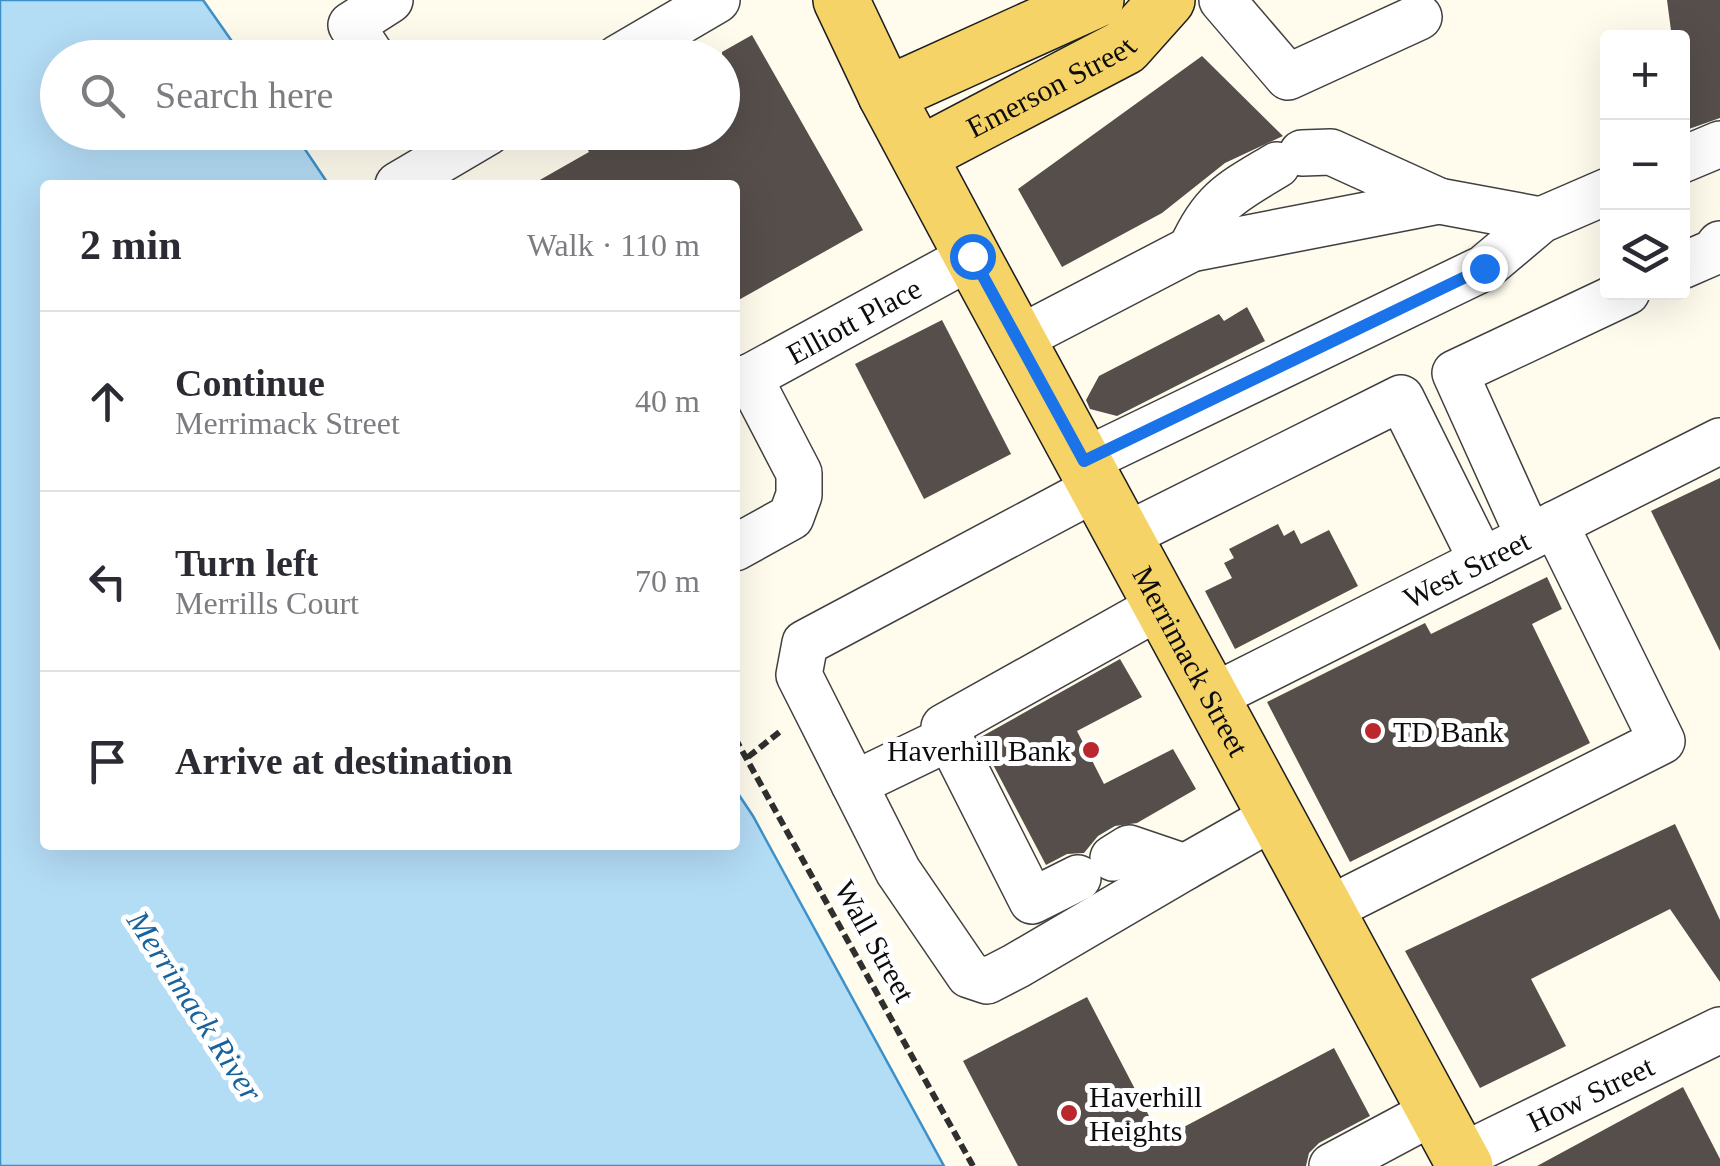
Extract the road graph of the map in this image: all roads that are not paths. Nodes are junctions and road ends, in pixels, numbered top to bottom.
1 (717, 0) edge
2 (841, 0) edge
3 (1096, 0) edge
4 (1167, 0) edge
5 (1222, 0) edge
6 (379, 1) edge
7 (1419, 18) dead end
8 (360, 40) edge
9 (649, 40) edge
10 (886, 95) junction
11 (1720, 144) edge
12 (429, 150) edge
13 (919, 155) junction
14 (1690, 157) edge
15 (402, 180) edge
16 (1600, 194) edge
17 (1439, 201) junction
18 (1540, 220) junction
19 (1720, 244) edge
20 (1190, 249) junction
21 (972, 256) junction
22 (1690, 262) edge
23 (1609, 300) edge
24 (1018, 339) junction
25 (742, 381) edge
26 (1720, 440) edge
27 (1091, 474) junction
28 (1542, 530) junction
29 (1125, 536) junction
30 (740, 545) edge
31 (1482, 561) junction
32 (1162, 605) junction
33 (1212, 697) junction
34 (950, 738) junction
35 (854, 784) junction
36 (1276, 816) junction
37 (1174, 863) junction
38 (1032, 901) junction
39 (1327, 910) junction
40 (1054, 944) junction
41 (1714, 1046) edge
42 (1454, 1145) edge
43 (1332, 1166) edge

1 - 9 street
2 - 10 main road, Merrimack Street
3 - 10 main road, Emerson Street
4 - 13 main road, Emerson Street
5 - 7 street
6 - 8 street
10 - 13 main road, Merrimack Street
11 - 14 street
12 - 15 street
13 - 21 main road, Merrimack Street
16 - 18 street
17 - 18 street
17 - 20 street
17 - 20 street
18 - 27 street
19 - 22 street
20 - 24 street
21 - 24 main road, Merrimack Street
21 - 25 street, Elliott Place
23 - 28 street
24 - 27 main road, Merrimack Street
25 - 30 street
26 - 28 street, West Street
27 - 29 main road, Merrimack Street
27 - 35 street
28 - 31 street, West Street
28 - 39 street
29 - 31 street
29 - 32 main road, Merrimack Street
31 - 33 street, West Street
32 - 33 main road, Merrimack Street
32 - 34 street
33 - 36 main road, Merrimack Street
34 - 35 street
34 - 38 street
35 - 40 street
36 - 37 street
36 - 39 main road, Merrimack Street
37 - 38 street
37 - 40 street
38 - 40 street
39 - 42 main road, Merrimack Street
41 - 42 street, How Street
42 - 43 street, How Street

